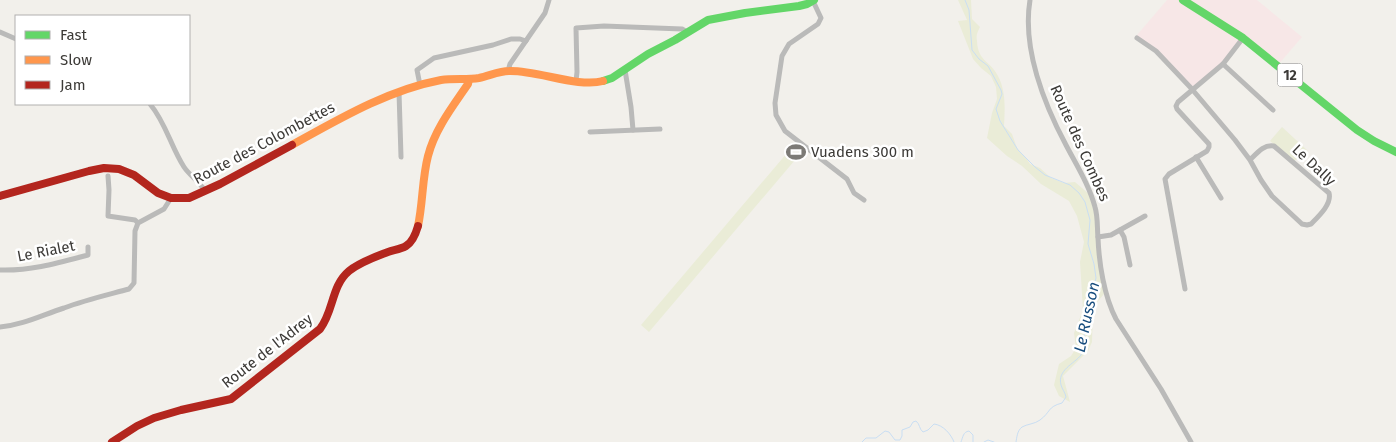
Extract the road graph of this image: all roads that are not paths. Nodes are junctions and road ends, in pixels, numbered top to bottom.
1 (549, 0) edge
2 (814, 0) edge
3 (1030, 0) edge
4 (1184, 0) edge
5 (0, 32) edge
6 (687, 32) junction
7 (1137, 38) dead end
8 (1243, 38) junction
9 (15, 39) edge
10 (526, 41) junction
11 (1222, 64) junction
12 (625, 70) junction
13 (508, 71) junction
14 (469, 78) junction
15 (576, 81) junction
16 (420, 85) junction
17 (1192, 90) junction
18 (399, 92) junction
19 (151, 105) edge
20 (1273, 110) dead end
21 (660, 129) dead end
22 (633, 130) junction
23 (590, 132) dead end
24 (1396, 152) edge
25 (401, 157) dead end
26 (1196, 157) junction
27 (1250, 160) junction
28 (108, 176) dead end
29 (205, 191) junction
30 (0, 196) edge
31 (171, 198) junction
32 (1221, 198) dead end
33 (864, 200) dead end
34 (1145, 216) dead end
35 (138, 223) junction
36 (1120, 230) junction
37 (1098, 237) junction
38 (88, 247) dead end
39 (1130, 265) dead end
40 (0, 270) edge
41 (1186, 290) dead end
42 (0, 327) edge
43 (112, 442) edge
44 (1191, 442) edge

1 - 10 street
2 - 6 street, Route des Colombettes
2 - 33 street
3 - 37 street, Route des Combes
4 - 8 street, 12
5 - 9 street
6 - 12 street, Route des Colombettes
6 - 15 street
7 - 17 street, Le Dally
8 - 11 street
8 - 24 street, 12
10 - 13 street
10 - 16 street
11 - 17 street
11 - 20 street
12 - 15 street, Route des Colombettes
12 - 22 street
13 - 14 street, Route des Colombettes
13 - 15 street, Route des Colombettes
14 - 16 street, Route des Colombettes
14 - 43 street, Route de l'Adrey
16 - 18 street, Route des Colombettes
17 - 26 street
17 - 27 street, Le Dally
18 - 25 street
18 - 29 street, Route des Colombettes
19 - 29 street
21 - 22 street
22 - 23 street
26 - 32 street
26 - 41 street
27 - 27 street, Le Dally
28 - 35 street
29 - 31 street, Route des Colombettes
30 - 31 street
31 - 35 street
34 - 36 street
35 - 42 street
36 - 37 street
36 - 39 street
37 - 44 street, Route des Combes
38 - 40 street, Le Rialet

